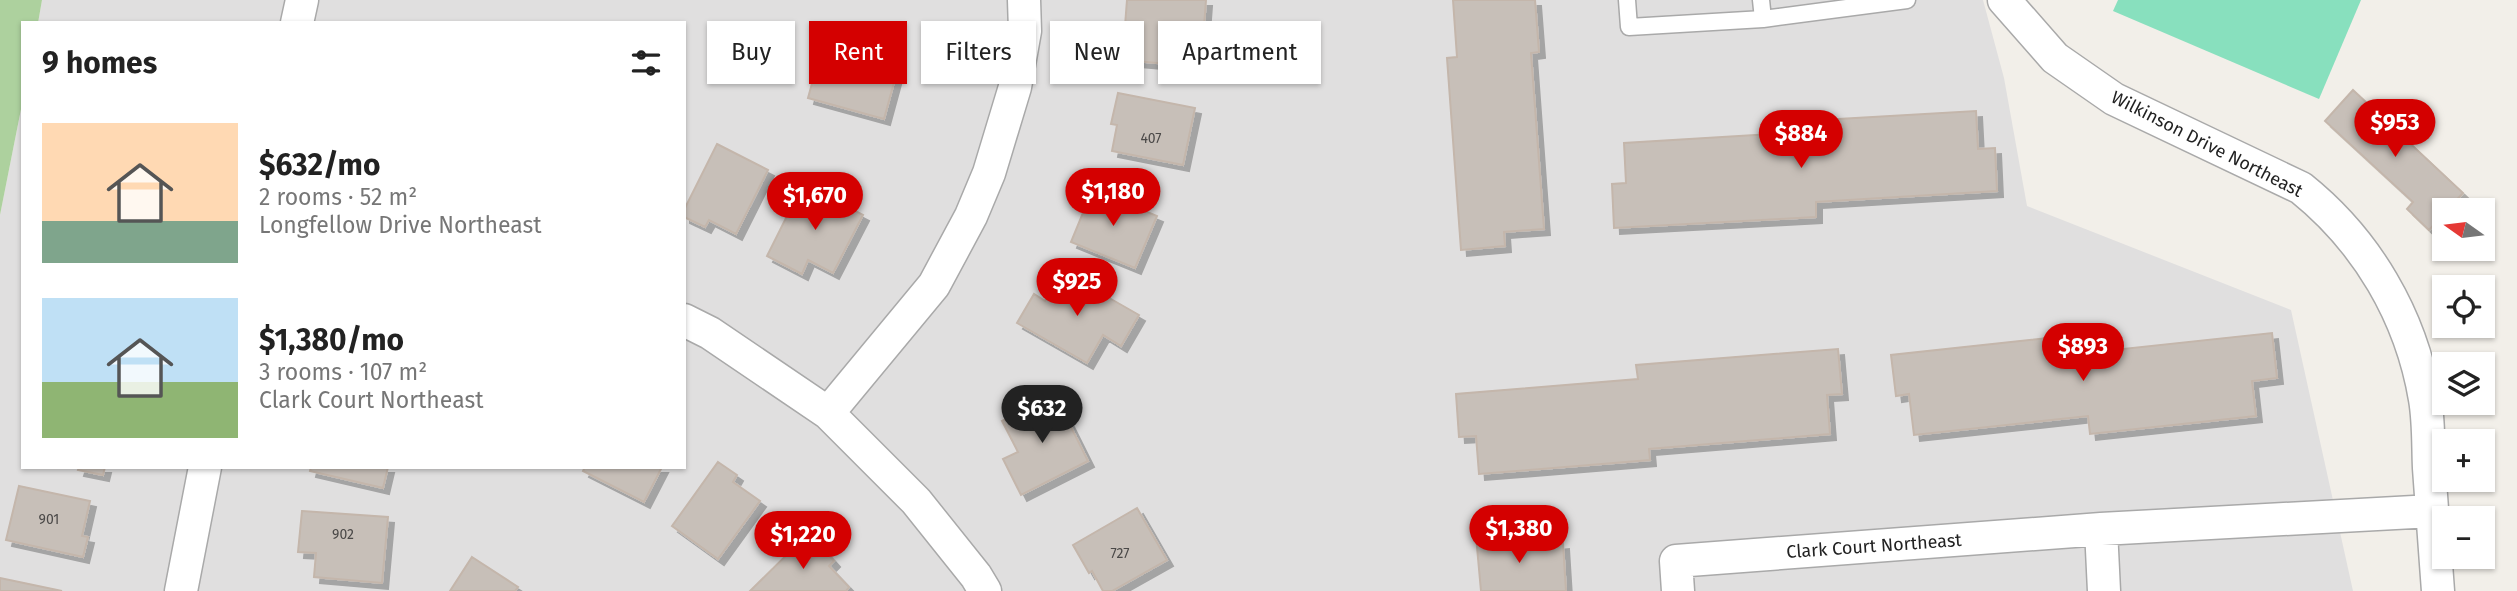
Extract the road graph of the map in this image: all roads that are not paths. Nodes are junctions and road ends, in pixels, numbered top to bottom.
1 (302, 0) edge
2 (1024, 0) edge
3 (1626, 0) edge
4 (1761, 0) edge
5 (1907, 0) edge
6 (2004, 0) edge
7 (1763, 19) junction
8 (297, 21) edge
9 (686, 321) edge
10 (828, 413) junction
11 (205, 469) edge
12 (2432, 511) joint
13 (2101, 529) junction
14 (2436, 569) edge
15 (181, 591) edge
16 (985, 591) edge
17 (1678, 591) edge
18 (2104, 591) edge
19 (2438, 591) edge

1 - 8 street
2 - 10 street
3 - 7 lane
4 - 7 lane
5 - 7 lane
6 - 12 street, Wilkinson Drive Northeast
9 - 10 street
10 - 16 street
11 - 15 street
12 - 13 street, Clark Court Northeast
13 - 17 street, Clark Court Northeast
13 - 18 street
14 - 19 street, Wilkinson Drive Northeast

